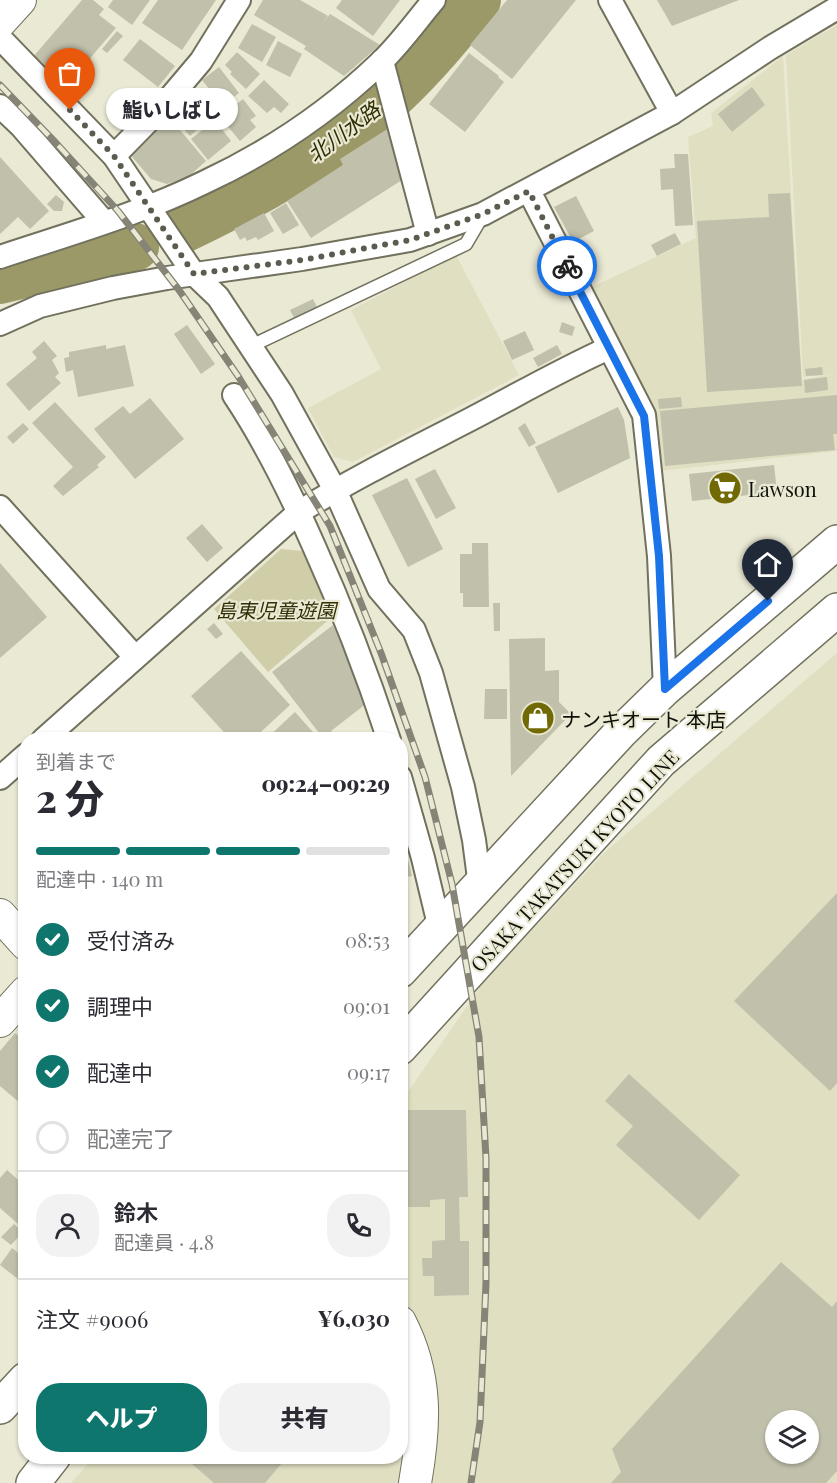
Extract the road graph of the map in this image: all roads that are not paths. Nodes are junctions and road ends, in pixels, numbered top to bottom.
1 (20, 0) edge
2 (239, 0) edge
3 (434, 0) edge
4 (609, 0) edge
5 (837, 8) edge
6 (0, 22) edge
7 (0, 38) edge
8 (383, 69) junction
9 (0, 106) edge
10 (672, 113) junction
11 (114, 156) junction
12 (529, 191) junction
13 (148, 206) junction
14 (483, 214) junction
15 (104, 222) junction
16 (428, 234) junction
17 (0, 257) edge
18 (194, 274) junction
19 (0, 324) edge
20 (251, 346) junction
21 (609, 348) junction
22 (234, 395) dead end
23 (335, 490) junction
24 (0, 507) edge
25 (299, 512) junction
26 (837, 543) edge
27 (837, 610) edge
28 (135, 657) junction
29 (665, 689) junction
30 (52, 732) edge
31 (386, 732) edge
32 (18, 762) edge
33 (0, 778) edge
34 (408, 805) edge
35 (480, 886) junction
36 (0, 915) edge
37 (440, 929) junction
38 (18, 935) edge
39 (408, 963) edge
40 (18, 1001) edge
41 (0, 1021) edge
42 (408, 1039) edge
43 (408, 1339) edge
44 (18, 1388) edge
45 (0, 1407) edge
46 (48, 1464) edge
47 (33, 1483) edge
48 (416, 1483) edge

1 - 6 street
2 - 11 street
3 - 8 street
4 - 10 street
5 - 10 street
7 - 11 street
8 - 13 street
8 - 16 street
9 - 15 street
10 - 12 street
11 - 13 street
12 - 14 street
12 - 21 street
13 - 15 street
13 - 18 street
14 - 16 street
14 - 20 lane
15 - 17 street
16 - 18 street
18 - 19 street
18 - 20 street
20 - 23 street
21 - 23 street
21 - 29 street
22 - 25 street
23 - 25 street
23 - 35 street
24 - 28 street
25 - 28 street
25 - 31 street
26 - 29 main road
27 - 42 main road, OSAKA TAKATSUKI KYOTO LINE
28 - 30 street
29 - 35 main road
32 - 33 street
34 - 37 street
35 - 37 main road
36 - 38 street
37 - 39 main road
40 - 41 street
43 - 48 street
44 - 45 main road
46 - 47 main road

